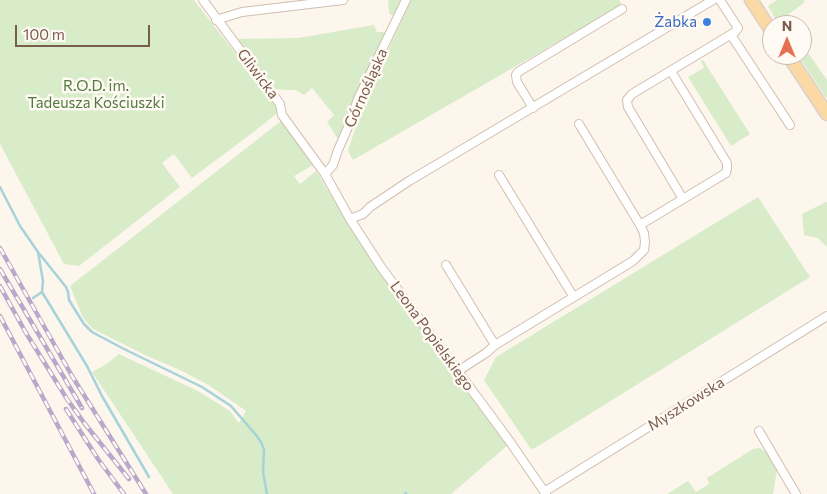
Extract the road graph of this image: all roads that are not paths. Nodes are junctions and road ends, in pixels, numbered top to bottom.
1 (203, 0) edge
2 (343, 0) edge
3 (406, 0) edge
4 (713, 0) edge
5 (720, 0) edge
6 (751, 0) edge
7 (622, 9) dead end
8 (762, 17) edge
9 (216, 20) junction
10 (731, 35) junction
11 (795, 65) edge
12 (672, 71) junction
13 (533, 108) junction
14 (827, 114) edge
15 (578, 124) dead end
16 (790, 125) dead end
17 (325, 174) junction
18 (499, 175) dead end
19 (683, 199) junction
20 (350, 219) junction
21 (640, 225) junction
22 (446, 265) dead end
23 (573, 296) junction
24 (827, 316) edge
25 (495, 345) junction
26 (458, 371) junction
27 (759, 431) dead end
28 (545, 493) edge
29 (796, 494) edge

1 - 9 street, Gliwicka
2 - 9 street
3 - 17 street, Górnośląska
4 - 13 street
5 - 10 street
6 - 8 main road
7 - 13 street
9 - 17 street, Gliwicka
10 - 12 street
10 - 16 street
11 - 14 main road
12 - 19 street
12 - 19 street
13 - 20 street
15 - 21 street
17 - 20 street, Leona Popielskiego
18 - 23 street
19 - 21 street
20 - 26 street, Leona Popielskiego
21 - 23 street
22 - 25 street
23 - 25 street
24 - 28 street, Myszkowska
25 - 26 street
26 - 28 street, Leona Popielskiego
27 - 29 street

